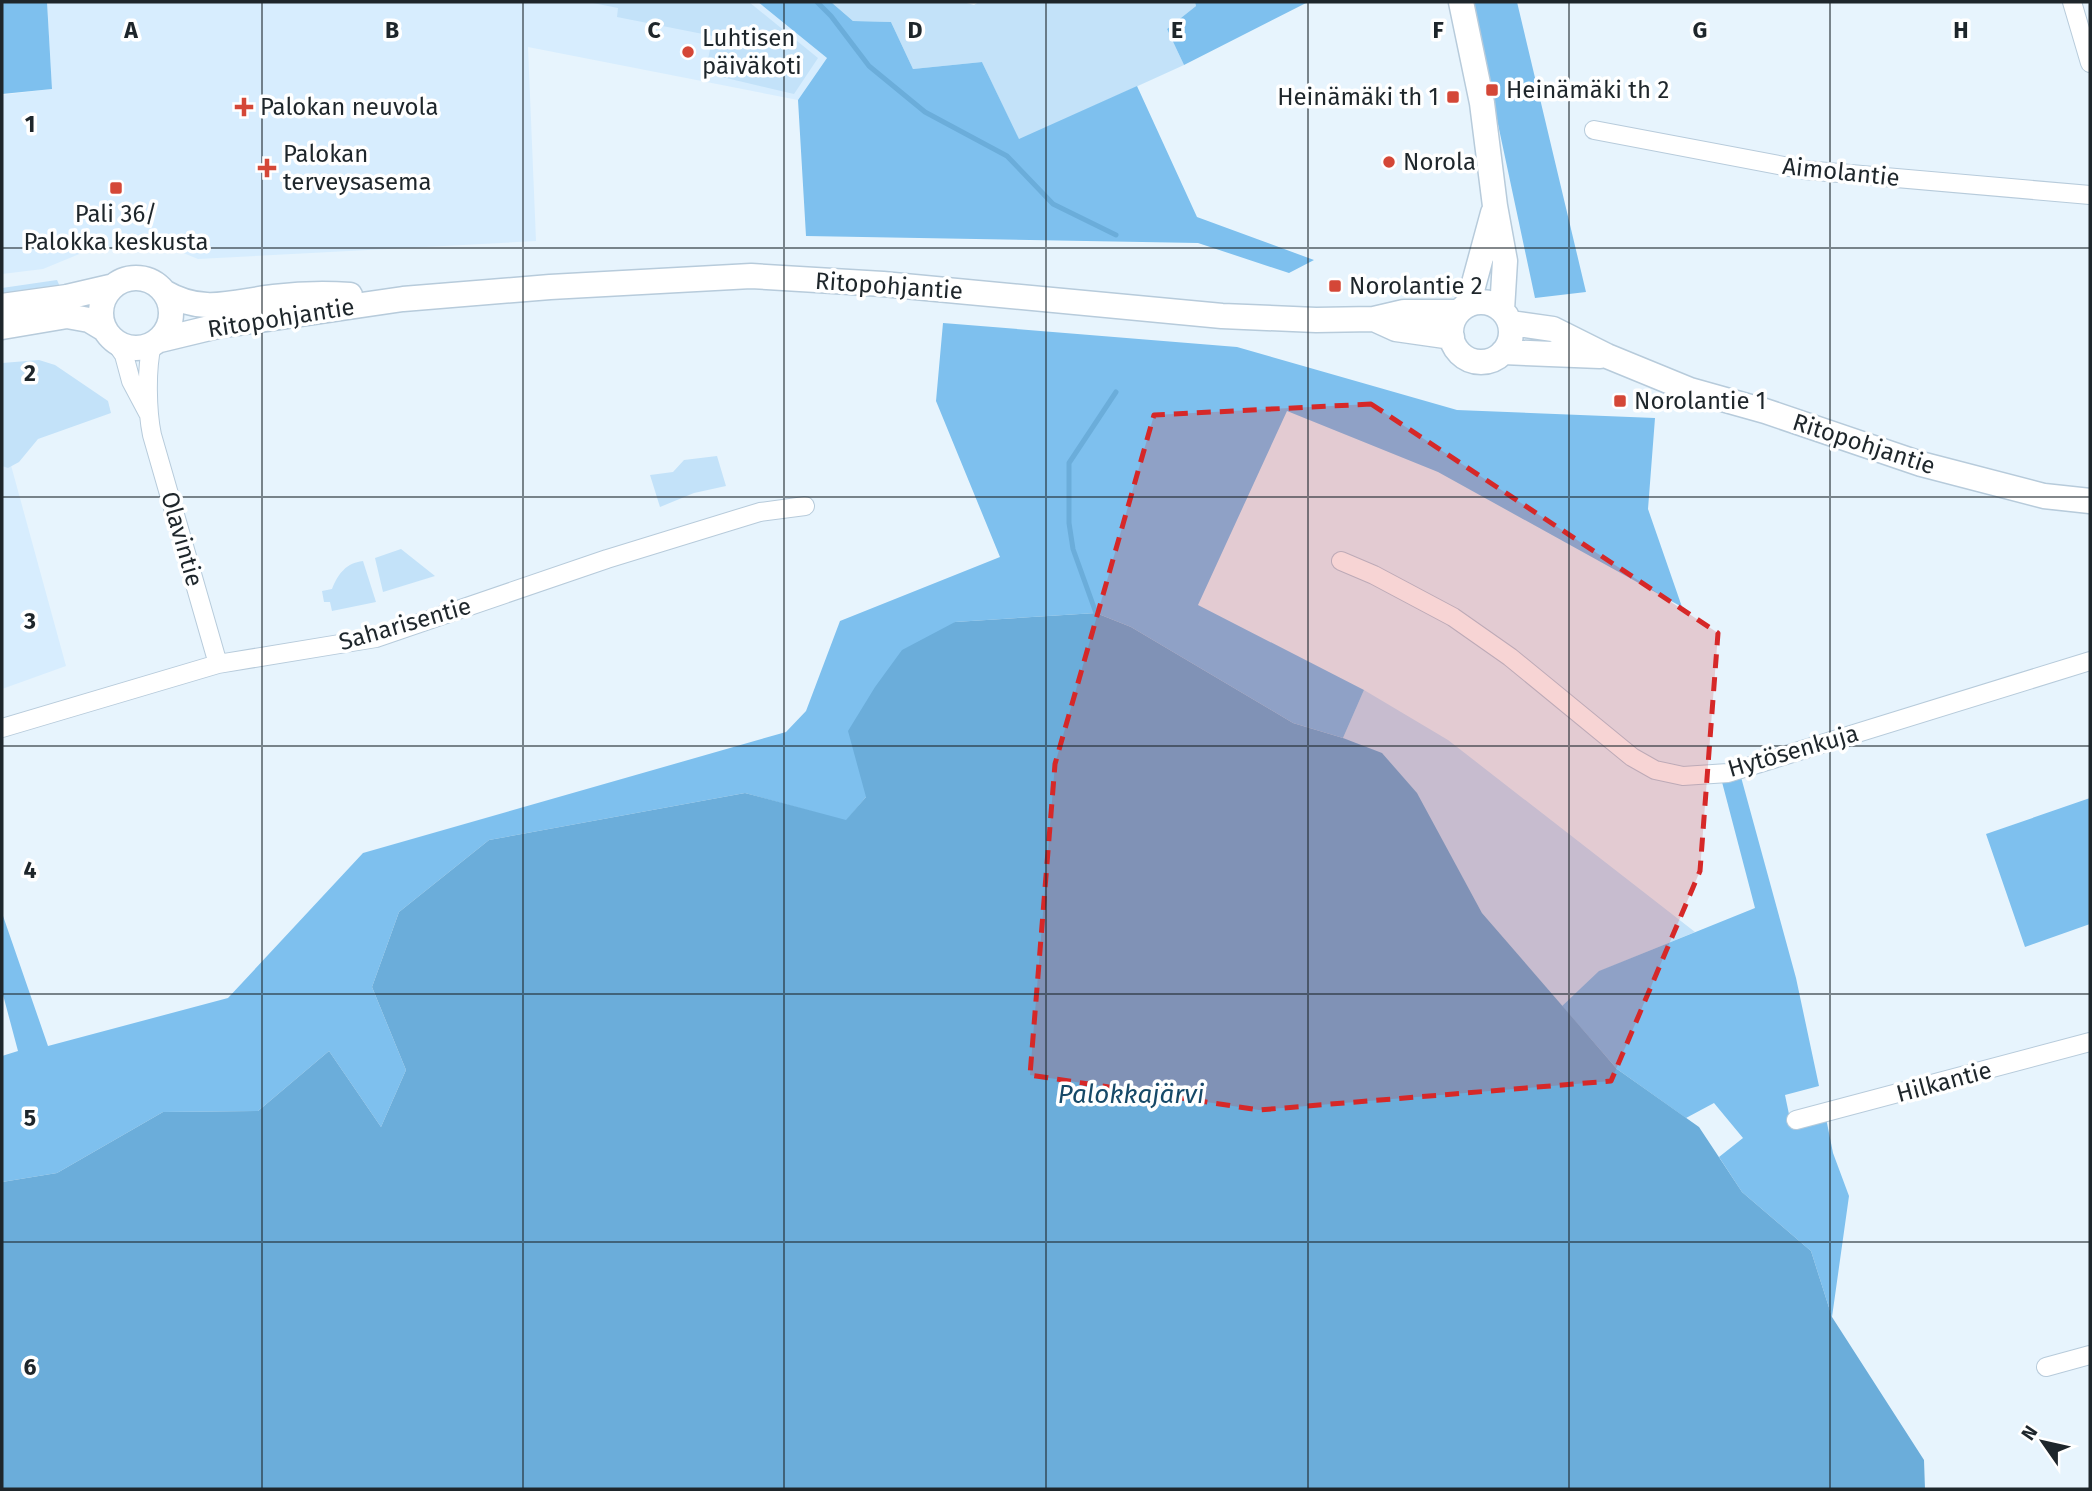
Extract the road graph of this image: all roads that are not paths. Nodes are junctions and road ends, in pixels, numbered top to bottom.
1 (1461, 2) edge
2 (2072, 2) edge
3 (2090, 62) edge
4 (1594, 131) dead end
5 (2090, 195) edge
6 (1495, 206) junction
7 (110, 287) junction
8 (164, 292) junction
9 (403, 299) junction
10 (2, 306) edge
11 (1462, 309) junction
12 (1506, 317) junction
13 (1374, 319) junction
14 (2, 327) edge
15 (109, 335) junction
16 (1452, 337) junction
17 (156, 342) junction
18 (1503, 352) junction
19 (1607, 356) junction
20 (148, 413) junction
21 (2044, 496) junction
22 (2090, 501) edge
23 (805, 506) dead end
24 (2090, 516) edge
25 (1341, 561) dead end
26 (2090, 661) edge
27 (218, 664) junction
28 (2, 728) edge
29 (2090, 1042) edge
30 (1796, 1120) dead end
31 (2090, 1355) edge
32 (2046, 1367) dead end

1 - 6 main road
2 - 3 street
4 - 5 street, Aimolantie
6 - 11 main road
6 - 12 main road
7 - 8 main road
7 - 10 main road
7 - 15 main road
8 - 9 main road, Ritopohjantie
8 - 17 main road
9 - 13 main road, Ritopohjantie
9 - 17 main road, Ritopohjantie
11 - 12 main road
11 - 13 main road, Ritopohjantie
11 - 16 main road
12 - 18 main road
12 - 19 main road, Ritopohjantie
13 - 16 main road, Ritopohjantie
14 - 15 main road
15 - 17 main road
15 - 20 street, Olavintie
16 - 18 main road
17 - 20 street, Olavintie
18 - 19 main road, Ritopohjantie
19 - 21 main road, Ritopohjantie
20 - 27 street, Olavintie
21 - 22 main road, Ritopohjantie
21 - 24 main road, Ritopohjantie
23 - 27 street, Saharisentie
25 - 26 street, Hytösenkuja
27 - 28 street, Saharisentie
29 - 30 street, Hilkantie
31 - 32 street

